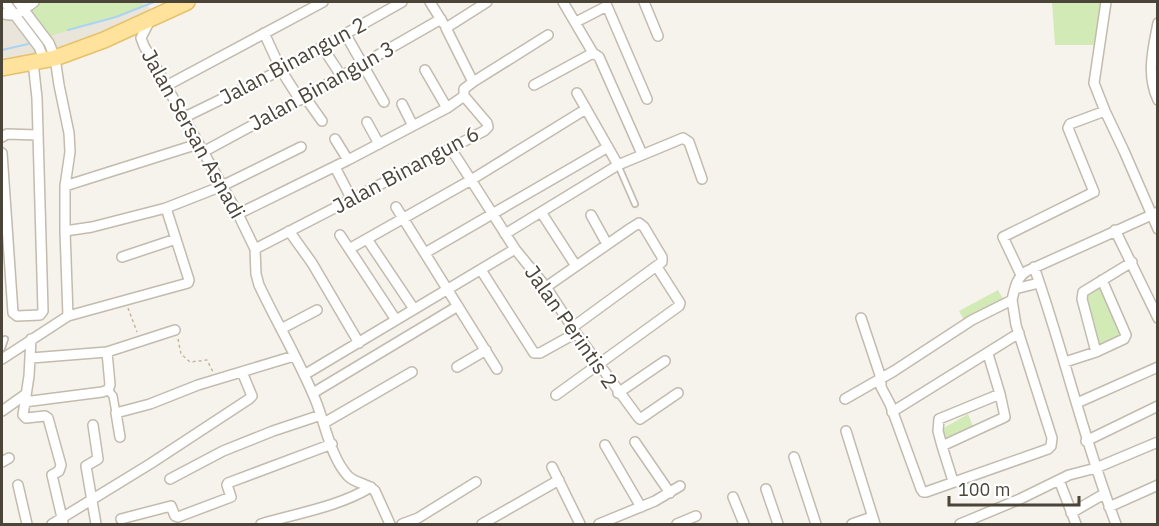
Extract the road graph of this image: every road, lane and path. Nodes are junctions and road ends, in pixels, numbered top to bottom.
1 (5, 2) edge
2 (34, 2) edge
3 (187, 2) edge
4 (323, 2) edge
5 (402, 2) edge
6 (430, 2) edge
7 (487, 2) edge
8 (563, 2) edge
9 (644, 2) edge
10 (1106, 2) edge
11 (19, 9) edge
12 (2, 13) edge
13 (151, 19) junction
14 (576, 22) junction
15 (444, 23) junction
16 (1158, 23) edge
17 (32, 28) junction
18 (264, 33) junction
19 (346, 35) junction
20 (548, 35) dead end
21 (658, 36) dead end
22 (323, 48) junction
23 (593, 53) junction
24 (43, 57) junction
25 (364, 64) junction
26 (2, 68) edge
27 (281, 70) junction
28 (425, 70) dead end
29 (342, 77) junction
30 (473, 82) junction
31 (534, 85) dead end
32 (165, 86) junction
33 (577, 93) dead end
34 (464, 96) junction
35 (303, 98) junction
36 (647, 99) dead end
37 (1158, 100) edge
38 (384, 102) dead end
39 (402, 104) dead end
40 (447, 108) junction
41 (586, 109) junction
42 (1105, 111) junction
43 (183, 118) junction
44 (322, 121) dead end
45 (366, 122) dead end
46 (413, 126) junction
47 (38, 135) junction
48 (2, 137) edge
49 (334, 139) dead end
50 (379, 144) junction
51 (301, 147) dead end
52 (608, 147) junction
53 (201, 148) junction
54 (451, 149) junction
55 (2, 153) edge
56 (642, 154) junction
57 (348, 160) junction
58 (618, 165) junction
59 (335, 167) junction
60 (702, 179) dead end
61 (471, 180) junction
62 (66, 186) junction
63 (222, 186) junction
64 (352, 200) junction
65 (635, 204) dead end
66 (396, 207) dead end
67 (166, 208) junction
68 (541, 212) junction
69 (238, 214) junction
70 (493, 214) junction
71 (1154, 214) edge
72 (591, 215) dead end
73 (403, 218) junction
74 (1158, 229) edge
75 (1115, 230) junction
76 (65, 231) junction
77 (289, 231) junction
78 (506, 234) junction
79 (340, 235) dead end
80 (176, 239) junction
81 (367, 239) junction
82 (607, 244) junction
83 (255, 249) junction
84 (349, 249) junction
85 (515, 249) junction
86 (425, 253) junction
87 (122, 257) dead end
88 (1132, 262) junction
89 (576, 266) junction
90 (657, 267) junction
91 (1034, 267) junction
92 (481, 270) junction
93 (1021, 275) junction
94 (1102, 279) junction
95 (1039, 283) junction
96 (546, 287) junction
97 (448, 289) junction
98 (1015, 289) junction
99 (125, 300) junction
100 (1012, 300) junction
101 (458, 306) junction
102 (414, 309) junction
103 (317, 310) dead end
104 (68, 316) junction
105 (861, 318) dead end
106 (1158, 318) edge
107 (396, 320) junction
108 (281, 329) junction
109 (175, 330) joint
110 (574, 330) junction
111 (1019, 333) junction
112 (5, 339) dead end
113 (31, 339) junction
114 (141, 341) junction
115 (359, 343) junction
116 (2, 348) edge
117 (486, 350) junction
118 (107, 352) junction
119 (1096, 352) junction
120 (988, 354) junction
121 (294, 356) junction
122 (31, 358) junction
123 (2, 359) edge
124 (664, 361) dead end
125 (1065, 363) junction
126 (598, 364) junction
127 (457, 367) dead end
128 (1158, 367) edge
129 (496, 369) dead end
130 (242, 372) junction
131 (412, 372) dead end
132 (304, 375) junction
133 (881, 378) junction
134 (216, 380) junction
135 (108, 390) junction
136 (313, 393) junction
137 (618, 393) junction
138 (678, 393) dead end
139 (556, 394) dead end
140 (1000, 394) junction
141 (25, 398) junction
142 (845, 399) dead end
143 (1077, 403) junction
144 (1158, 406) edge
145 (2, 411) edge
146 (892, 412) junction
147 (116, 413) junction
148 (322, 419) junction
149 (93, 425) dead end
150 (846, 431) dead end
151 (120, 437) dead end
152 (1086, 441) junction
153 (635, 442) dead end
154 (1158, 442) edge
155 (332, 444) junction
156 (605, 445) dead end
157 (942, 446) junction
158 (794, 457) dead end
159 (552, 467) dead end
160 (1096, 468) junction
161 (170, 479) dead end
162 (559, 480) junction
163 (1059, 480) junction
164 (953, 481) junction
165 (476, 482) dead end
166 (18, 485) dead end
167 (1158, 485) edge
168 (680, 486) dead end
169 (371, 487) junction
170 (766, 489) dead end
171 (670, 493) junction
172 (1104, 494) junction
173 (733, 497) dead end
174 (91, 501) junction
175 (641, 507) junction
176 (1109, 507) junction
177 (1071, 513) junction
178 (696, 516) dead end
179 (121, 519) dead end
180 (63, 521) edge
181 (873, 521) edge
182 (27, 525) edge
183 (52, 525) edge
184 (96, 525) edge
185 (261, 525) edge
186 (390, 525) edge
187 (402, 525) edge
188 (482, 525) edge
189 (580, 525) edge
190 (599, 525) edge
191 (677, 525) edge
192 (744, 525) edge
193 (778, 525) edge
194 (816, 525) edge
195 (852, 525) edge
196 (960, 525) edge
197 (1076, 525) edge
198 (1116, 525) edge

1 - 11 street
2 - 11 street
3 - 13 main road
4 - 18 street
5 - 19 street, Jalan Binangun 2
6 - 15 street
7 - 15 street, Jalan Binangun 3
8 - 14 street
9 - 21 street
10 - 42 street
11 - 12 street
11 - 17 street
13 - 24 main road
13 - 32 street, Jalan Sersan Asnadi
14 - 23 street
14 - 36 street
15 - 25 street, Jalan Binangun 3
15 - 30 street
16 - 37 street
17 - 24 street
17 - 24 street
18 - 27 street
18 - 32 street
19 - 22 street, Jalan Binangun 2
19 - 25 street
20 - 30 street
22 - 27 street, Jalan Binangun 2
22 - 29 street
23 - 31 street
23 - 56 street
24 - 26 main road
24 - 47 street
24 - 62 street
25 - 29 street, Jalan Binangun 3
25 - 38 street
27 - 35 street
27 - 43 street, Jalan Binangun 2
28 - 40 street
29 - 35 street, Jalan Binangun 3
30 - 34 street
32 - 43 street, Jalan Sersan Asnadi
33 - 41 street
34 - 40 street
34 - 54 street, Jalan Binangun 6
35 - 44 street
35 - 53 street, Jalan Binangun 3
39 - 46 street
40 - 46 street
41 - 52 street
41 - 61 street
42 - 71 street
42 - 93 street
43 - 53 street, Jalan Sersan Asnadi
45 - 50 street
46 - 50 street
47 - 48 street
47 - 55 street
49 - 57 street
50 - 57 street
51 - 63 street
52 - 58 street
52 - 70 street
53 - 62 street, Jalan Binangun 3
53 - 63 street, Jalan Sersan Asnadi
54 - 61 street
54 - 64 street, Jalan Binangun 6
56 - 58 street
56 - 60 street
57 - 59 street
58 - 65 lane
58 - 68 street
59 - 64 street
59 - 69 street
61 - 70 street
61 - 73 street
62 - 76 street
63 - 67 street
63 - 69 street, Jalan Sersan Asnadi
64 - 77 street, Jalan Binangun 6
66 - 73 street
67 - 76 street
67 - 80 street
68 - 78 street
68 - 89 street
69 - 83 street, Jalan Sersan Asnadi
70 - 78 street
70 - 86 street
71 - 74 street
71 - 75 street
72 - 82 street
73 - 81 street
73 - 86 street
75 - 88 street
75 - 91 street
76 - 104 street
77 - 83 street, Jalan Binangun 6
77 - 115 street
78 - 85 street
79 - 84 street
80 - 87 street
80 - 99 street
81 - 84 street
81 - 102 street
82 - 89 street
82 - 90 street
83 - 108 street
84 - 107 street
85 - 92 street, Jalan Perintis 2
85 - 96 street, Jalan Perintis 2
86 - 97 street
88 - 94 street
88 - 106 street
89 - 96 street
90 - 110 street
90 - 126 street
91 - 93 street
91 - 95 street
92 - 97 street, Jalan Perintis 2
92 - 110 street
93 - 98 street
94 - 119 street
94 - 119 street
95 - 98 street
95 - 125 street
96 - 110 street, Jalan Perintis 2
97 - 101 street
97 - 102 street, Jalan Perintis 2
98 - 100 street
99 - 104 street
99 - 114 path
100 - 111 street
100 - 133 street
101 - 117 street
101 - 136 street
102 - 107 street, Jalan Perintis 2
103 - 108 street
104 - 113 street
105 - 133 street
107 - 115 street, Jalan Perintis 2
108 - 121 street
109 - 114 street
109 - 134 path
110 - 126 street, Jalan Perintis 2
111 - 120 street
111 - 164 street
112 - 116 lane
113 - 122 street
113 - 123 street
114 - 118 street
115 - 132 street, Jalan Perintis 2
117 - 127 street
117 - 129 street
118 - 122 street
118 - 135 street
119 - 125 street
120 - 140 street
120 - 146 street
121 - 130 street
121 - 132 street
122 - 141 street
124 - 137 street
125 - 143 street
126 - 137 street, Jalan Perintis 2
126 - 139 street
128 - 143 street
130 - 134 street
130 - 174 street
131 - 148 street
132 - 136 street
133 - 142 street
133 - 146 street
134 - 147 street
135 - 141 street
135 - 147 street
136 - 148 street
137 - 138 street, Jalan Perintis 2
140 - 157 street
140 - 157 street
141 - 145 street
141 - 180 street
143 - 152 street
144 - 152 street
146 - 164 street
147 - 151 street
148 - 155 street
148 - 161 street
149 - 174 street
150 - 181 street
152 - 160 street
153 - 171 street
154 - 160 street
155 - 169 street
155 - 179 street
156 - 175 street
157 - 164 street
158 - 194 street
159 - 162 street
160 - 163 street
160 - 172 street
162 - 188 street
162 - 189 street
163 - 177 street
163 - 196 street
165 - 187 street
166 - 182 street
167 - 176 street
168 - 171 street
169 - 185 street
169 - 186 street
170 - 193 street
171 - 175 street
172 - 176 street
172 - 177 street
173 - 192 street
174 - 180 street
174 - 184 street
175 - 190 street
176 - 198 street
177 - 197 street
178 - 191 street
180 - 183 street
181 - 195 street

